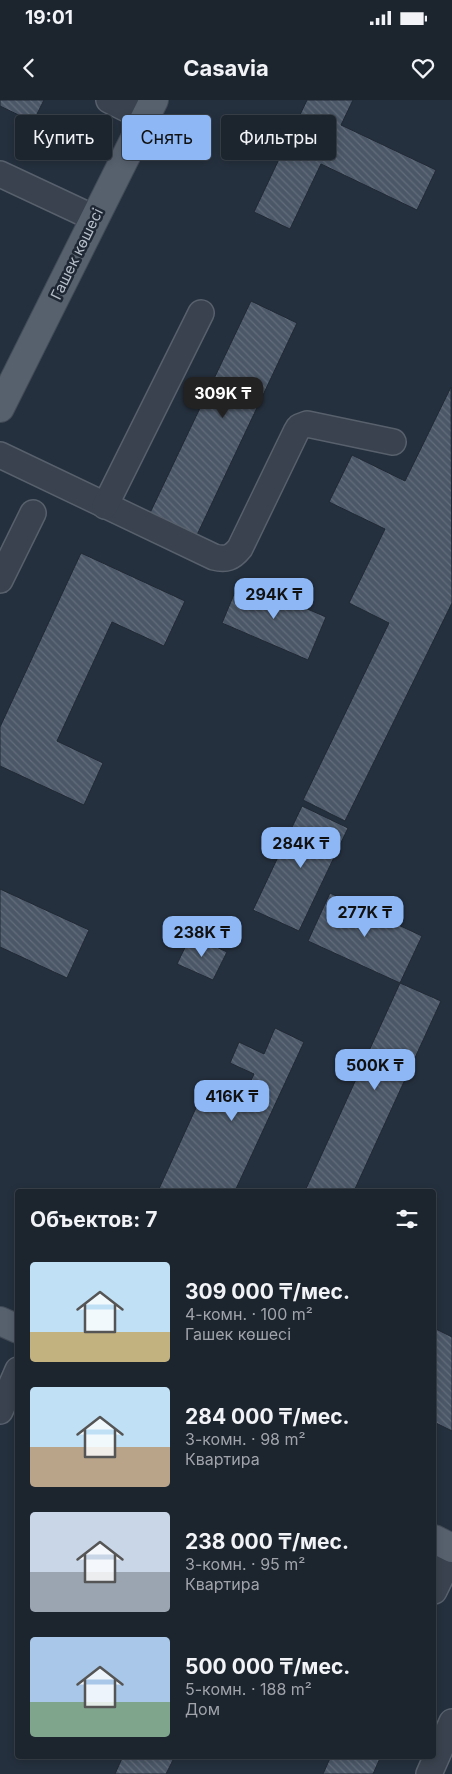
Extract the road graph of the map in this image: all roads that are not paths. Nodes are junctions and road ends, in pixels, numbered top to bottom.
1 (109, 100) edge
2 (150, 109) edge
3 (0, 174) edge
4 (94, 218) junction
5 (201, 313) dead end
6 (0, 408) edge
7 (393, 442) dead end
8 (0, 455) edge
9 (105, 506) junction
10 (33, 513) dead end
11 (0, 580) edge
12 (0, 1321) edge
13 (15, 1328) edge
14 (15, 1377) edge
15 (0, 1411) edge
16 (436, 1540) edge
17 (452, 1548) edge
18 (452, 1554) edge
19 (436, 1587) edge
20 (452, 1722) edge
21 (436, 1758) edge
22 (436, 1759) edge
23 (429, 1774) edge

1 - 2 lane
2 - 4 main road, Гашек көшесі
3 - 4 lane
4 - 6 main road, Гашек көшесі
5 - 9 lane
7 - 9 lane
8 - 9 lane
10 - 11 lane
12 - 13 main road
14 - 15 lane
16 - 17 main road
18 - 19 lane
20 - 21 lane
22 - 23 lane

